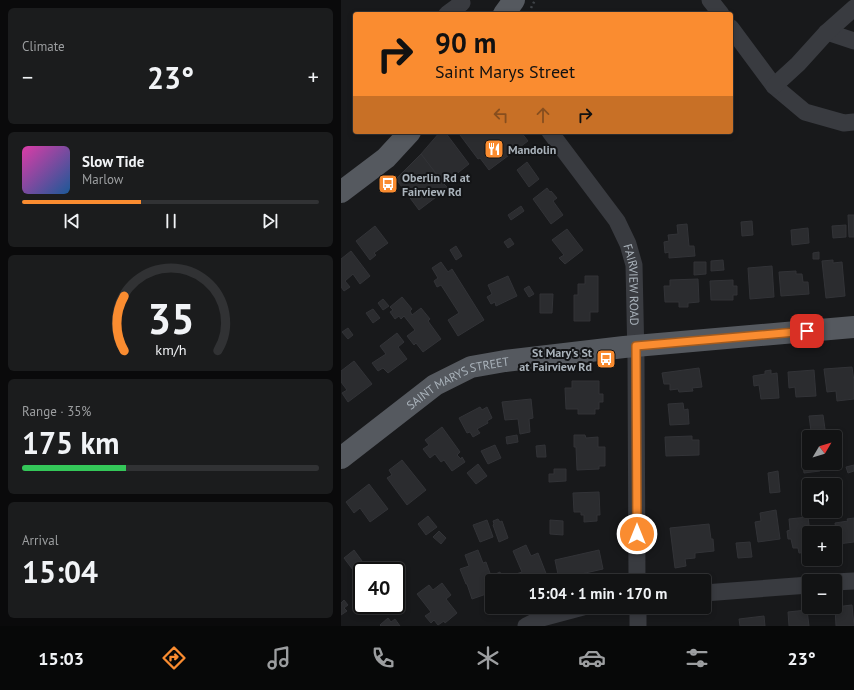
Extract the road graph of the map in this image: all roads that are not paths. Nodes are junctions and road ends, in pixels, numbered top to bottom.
1 (710, 0) edge
2 (522, 4) edge
3 (464, 6) edge
4 (854, 8) edge
5 (451, 12) edge
6 (508, 12) edge
7 (719, 12) edge
8 (733, 31) edge
9 (827, 32) junction
10 (854, 41) edge
11 (774, 86) junction
12 (854, 122) edge
13 (408, 134) edge
14 (552, 134) edge
15 (341, 192) edge
16 (854, 327) edge
17 (636, 346) junction
18 (341, 458) edge
19 (637, 574) edge
20 (854, 581) edge
21 (842, 582) edge
22 (802, 585) edge
23 (711, 592) edge
24 (557, 614) edge
25 (637, 614) edge
26 (525, 626) edge
27 (638, 626) edge

1 - 7 street
2 - 6 main road
3 - 5 street
4 - 9 street
8 - 11 street
9 - 10 street
9 - 11 street
11 - 12 street
13 - 15 main road
14 - 17 street, FAIRVIEW ROAD
16 - 17 main road, SAINT MARYS STREET
17 - 18 main road, SAINT MARYS STREET
17 - 19 street, FAIRVIEW ROAD
20 - 21 street
22 - 23 street
24 - 26 street
25 - 27 street

